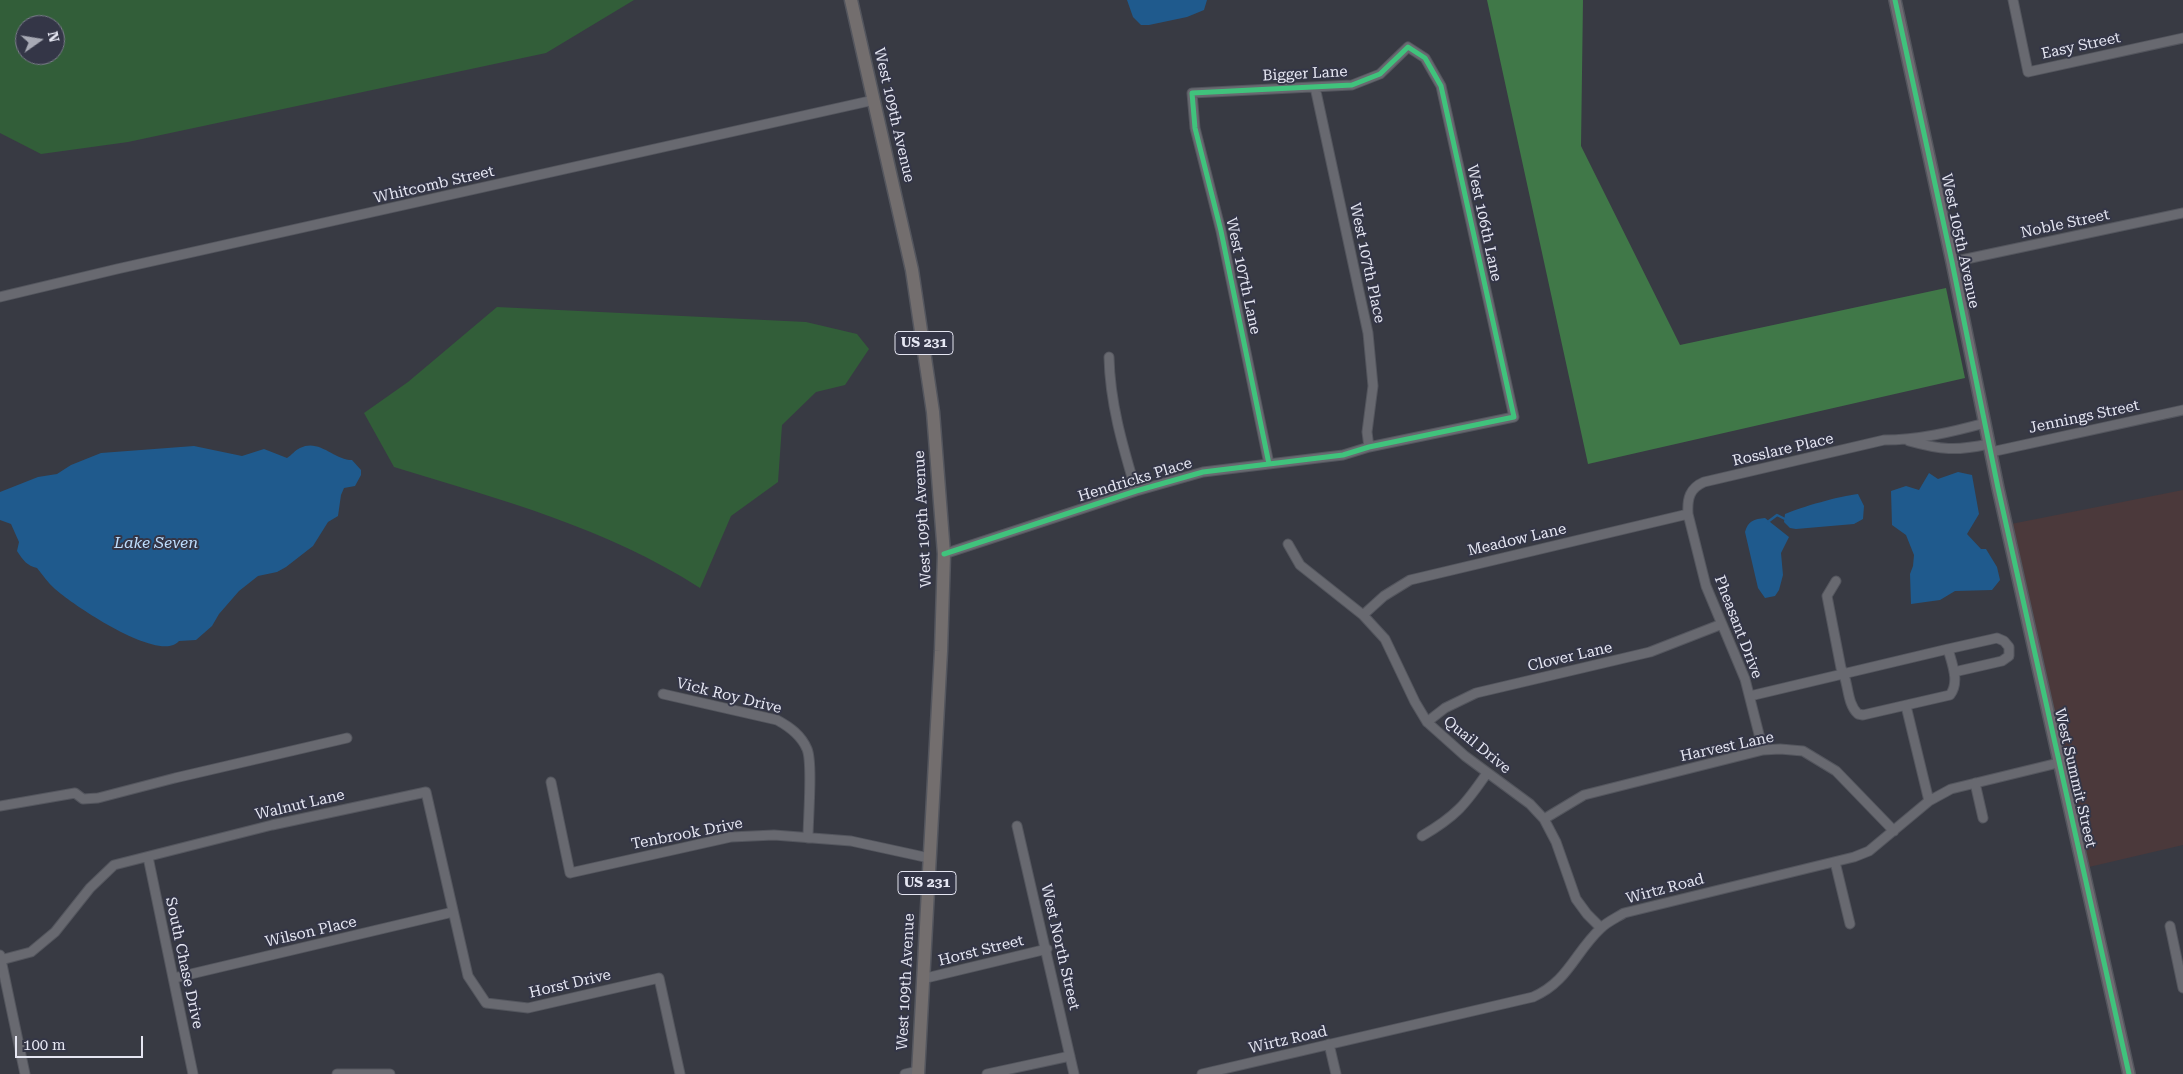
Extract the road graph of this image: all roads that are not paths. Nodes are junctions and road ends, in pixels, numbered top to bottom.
1 (851, 0) edge
2 (1895, 0) edge
3 (2013, 0) edge
4 (2183, 38) edge
5 (1408, 47) joint
6 (1315, 87) junction
7 (1192, 93) joint
8 (874, 100) junction
9 (2183, 213) edge
10 (1952, 262) junction
11 (0, 297) edge
12 (1109, 357) dead end
13 (2183, 410) edge
14 (1514, 417) joint
15 (1985, 423) junction
16 (1906, 440) junction
17 (1369, 447) junction
18 (1990, 448) junction
19 (1269, 464) junction
20 (1998, 488) joint
21 (1136, 491) junction
22 (1688, 514) junction
23 (1288, 544) dead end
24 (944, 554) junction
25 (1836, 581) dead end
26 (1363, 615) junction
27 (1722, 624) junction
28 (1948, 649) junction
29 (1954, 672) junction
30 (1845, 674) junction
31 (663, 694) dead end
32 (1750, 696) junction
33 (1906, 706) junction
34 (1427, 722) junction
35 (347, 738) dead end
36 (1763, 750) junction
37 (2058, 763) junction
38 (1487, 773) junction
39 (551, 782) dead end
40 (1975, 783) junction
41 (1929, 800) junction
42 (0, 806) edge
43 (1983, 818) dead end
44 (1544, 819) junction
45 (1017, 826) dead end
46 (1894, 831) junction
47 (1422, 836) dead end
48 (808, 838) junction
49 (148, 857) junction
50 (929, 858) junction
51 (1835, 862) junction
52 (454, 912) junction
53 (1850, 924) dead end
54 (2170, 926) dead end
55 (1601, 928) junction
56 (1046, 948) junction
57 (0, 958) edge
58 (174, 978) junction
59 (922, 979) junction
60 (2183, 988) edge
61 (486, 1003) joint
62 (1329, 1044) junction
63 (1070, 1056) junction
64 (914, 1073) edge
65 (25, 1074) edge
66 (193, 1074) edge
67 (337, 1074) edge
68 (390, 1074) edge
69 (680, 1074) edge
70 (987, 1074) edge
71 (1074, 1074) edge
72 (1203, 1074) edge
73 (1336, 1074) edge
74 (2129, 1074) edge

1 - 8 main road, West 109th Avenue / US 231
2 - 10 street, West 105th Avenue
3 - 4 street, Easy Street
5 - 6 street, Bigger Lane
5 - 14 street, West 106th Lane
6 - 7 street, Bigger Lane
6 - 17 street, West 107th Place
7 - 19 street, West 107th Lane
8 - 11 street, Whitcomb Street
8 - 24 main road, West 109th Avenue / US 231
9 - 10 street, Noble Street
10 - 15 street, West 105th Avenue
12 - 21 street
13 - 18 street, Jennings Street
14 - 17 street, Hendricks Place
15 - 16 street, Rosslare Place
15 - 18 street, West 105th Avenue
16 - 18 street, Rosslare Place
16 - 22 street, Rosslare Place
17 - 19 street, Hendricks Place
18 - 20 street, West 105th Avenue
19 - 21 street, Hendricks Place
20 - 37 street, West Summit Street
21 - 24 street, Hendricks Place
22 - 26 street, Meadow Lane
22 - 27 street, Pheasant Drive
23 - 26 street, Quail Drive
24 - 50 main road, West 109th Avenue / US 231
25 - 30 street
26 - 34 street, Quail Drive
27 - 32 street, Pheasant Drive
27 - 34 street, Clover Lane
28 - 29 street
28 - 29 street
28 - 30 street
29 - 33 street
30 - 32 street
30 - 33 street
31 - 48 street, Vick Roy Drive
32 - 36 street, Pheasant Drive
33 - 41 street
34 - 38 street, Quail Drive
35 - 42 street
36 - 44 street, Harvest Lane
36 - 46 street, Harvest Lane
37 - 40 street, Wirtz Road
37 - 74 street, West Summit Street
38 - 44 street, Quail Drive
38 - 47 street
39 - 48 street, Tenbrook Drive
40 - 41 street, Wirtz Road
40 - 43 street
41 - 46 street, Wirtz Road
44 - 55 street, Quail Drive
45 - 56 street, West North Street
46 - 51 street, Wirtz Road
48 - 50 street, Tenbrook Drive
49 - 52 street, Walnut Lane
49 - 57 street, Walnut Lane
49 - 58 street, South Chase Drive
50 - 59 main road, West 109th Avenue / US 231
51 - 53 street
51 - 55 street, Wirtz Road
52 - 58 street, Wilson Place
52 - 61 street, Walnut Lane
54 - 60 street
55 - 62 street, Wirtz Road
56 - 59 street, Horst Street
56 - 63 street, West North Street
57 - 65 street
58 - 66 street, South Chase Drive
59 - 64 main road, West 109th Avenue / US 231
61 - 69 street, Horst Drive
62 - 72 street, Wirtz Road
62 - 73 street
63 - 70 street
63 - 71 street, West North Street
67 - 68 street

